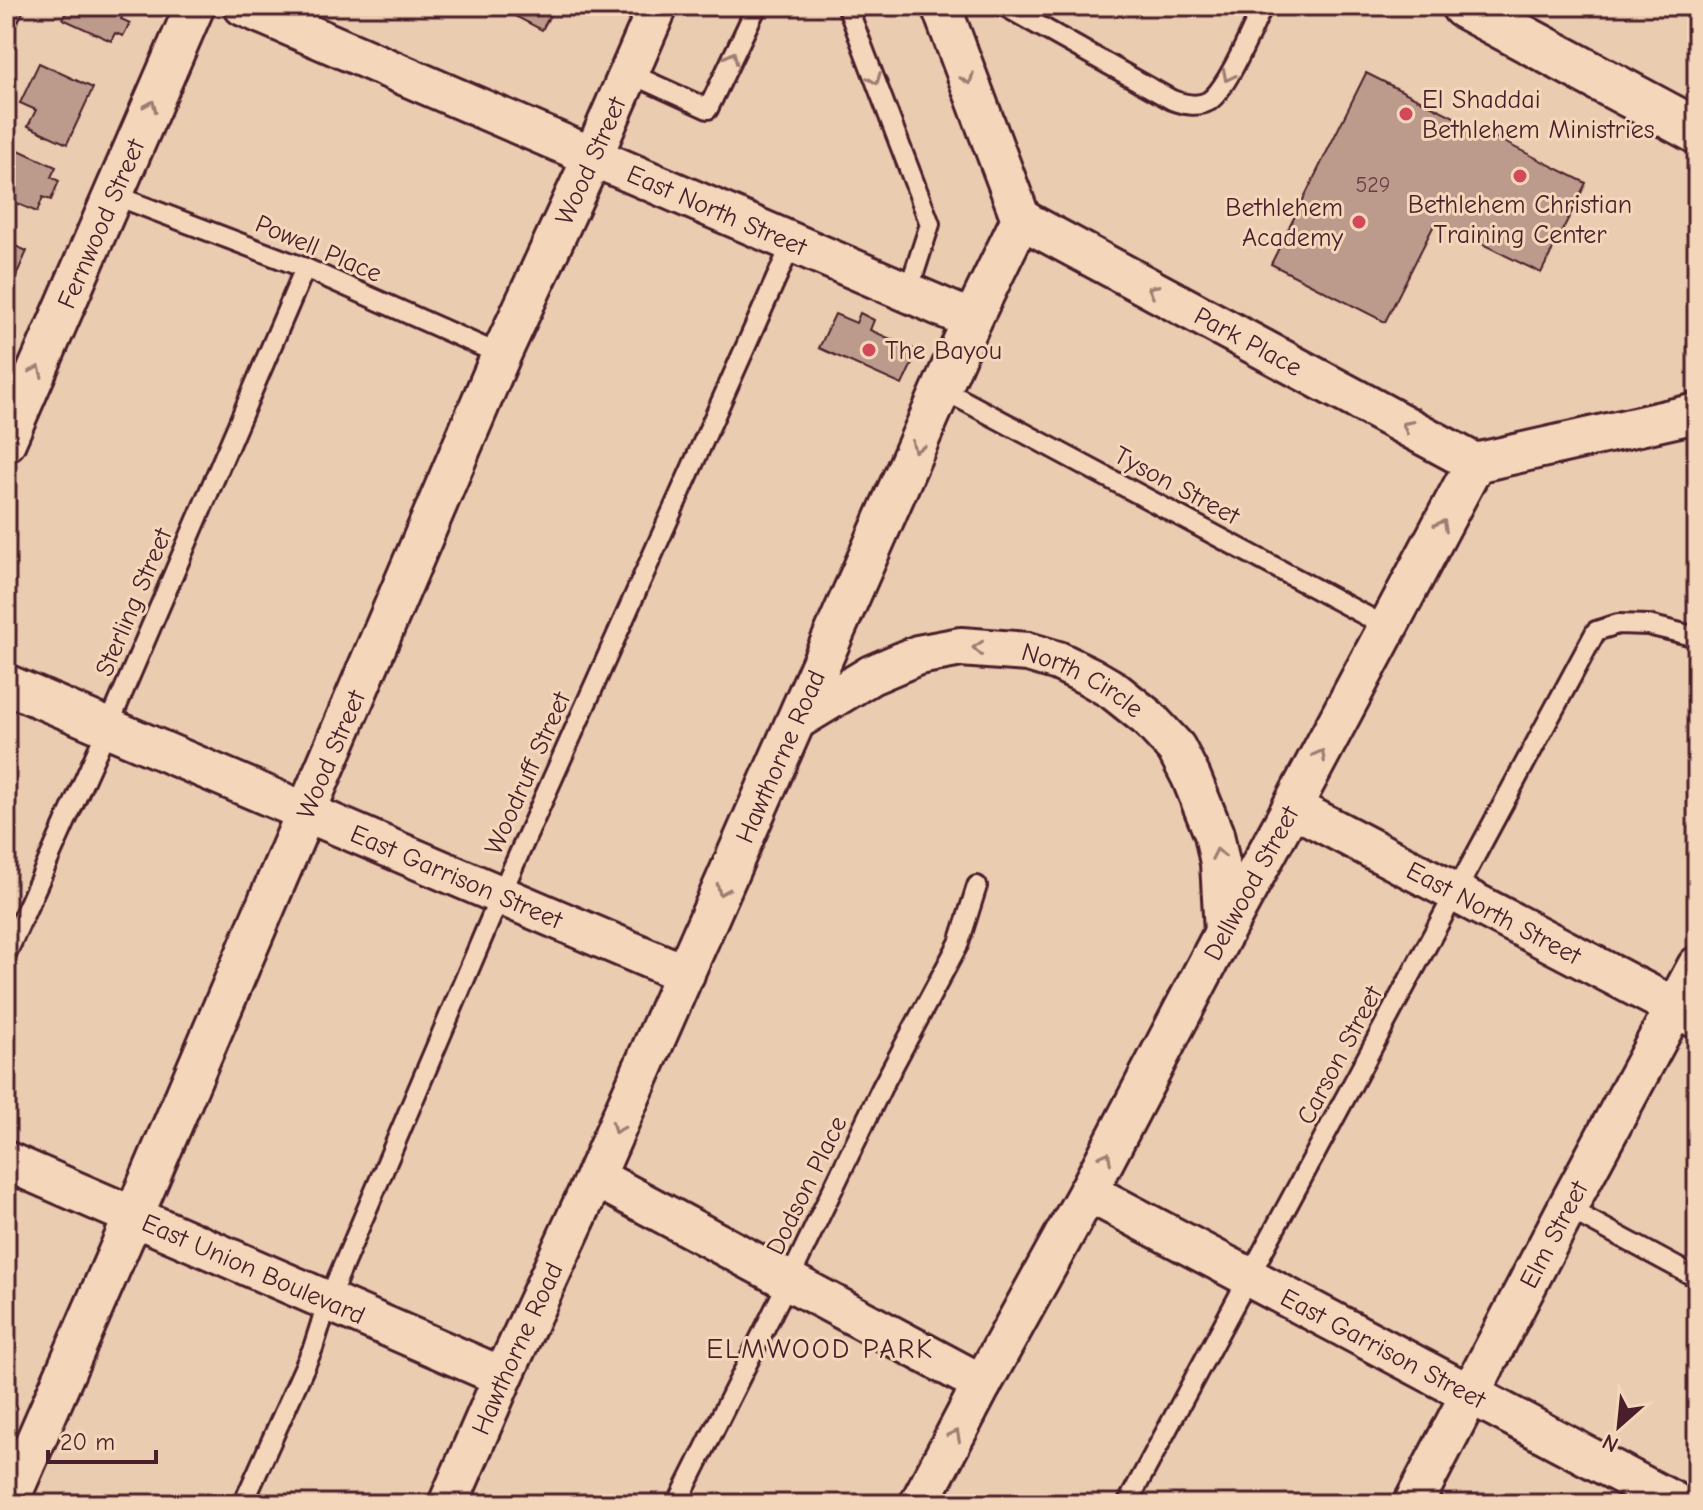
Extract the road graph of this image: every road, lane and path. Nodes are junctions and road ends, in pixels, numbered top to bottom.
1 (195, 6) edge
2 (243, 6) edge
3 (658, 6) edge
4 (757, 6) edge
5 (847, 6) edge
6 (941, 6) edge
7 (1004, 6) edge
8 (1263, 6) edge
9 (1464, 6) edge
10 (629, 73) junction
11 (1697, 131) edge
12 (593, 156) junction
13 (114, 195) junction
14 (1021, 219) junction
15 (792, 243) junction
16 (305, 268) junction
17 (908, 292) junction
18 (972, 320) junction
19 (501, 355) junction
20 (942, 389) junction
21 (1697, 413) edge
22 (6, 442) edge
23 (1475, 463) junction
24 (1387, 627) junction
25 (1697, 637) edge
26 (6, 684) edge
27 (797, 720) junction
28 (108, 727) junction
29 (1292, 807) junction
30 (307, 812) junction
31 (977, 886) dead end
32 (1456, 892) junction
33 (501, 894) junction
34 (1224, 932) junction
35 (6, 955) edge
36 (1697, 966) edge
37 (685, 974) junction
38 (1686, 1014) edge
39 (6, 1161) edge
40 (595, 1177) junction
41 (1088, 1192) junction
42 (1567, 1208) junction
43 (134, 1215) junction
44 (1249, 1277) junction
45 (1697, 1278) edge
46 (789, 1280) junction
47 (328, 1301) junction
48 (503, 1377) junction
49 (982, 1384) junction
50 (1471, 1395) junction
51 (8, 1504) edge
52 (243, 1504) edge
53 (448, 1504) edge
54 (677, 1504) edge
55 (919, 1504) edge
56 (1127, 1504) edge
57 (1413, 1504) edge
58 (1678, 1504) edge

13 -> 1 street, Fernwood Street
2 - 12 street, East North Street
3 - 10 street, Wood Street
10 -> 4 lane
5 -> 17 lane
6 -> 14 street
8 -> 7 lane
9 - 11 main road
10 - 12 street, Wood Street
12 - 15 street, East North Street
12 - 19 street, Wood Street
13 - 16 lane, Powell Place
22 -> 13 street, Fernwood Street
14 - 18 street, Hawthorne Road
23 -> 14 street, Park Place
15 - 17 street, East North Street
15 - 33 lane, Woodruff Street
16 - 19 lane, Powell Place
16 - 28 lane, Sterling Street
17 - 18 street, East North Street
18 - 20 street, Hawthorne Road
19 - 30 street, Wood Street
20 - 24 lane, Tyson Street
20 -> 27 street, Hawthorne Road
21 - 23 street
24 -> 23 street, Dellwood Street
29 -> 24 street, Dellwood Street
25 - 32 lane, Carson Street
26 - 28 street, East Garrison Street
34 -> 27 street, North Circle
27 -> 37 street, Hawthorne Road
28 - 30 street, East Garrison Street
28 - 35 lane, Sterling Street
29 - 32 street, East North Street
29 - 34 street, Dellwood Street
30 - 33 street, East Garrison Street
30 - 43 street, Wood Street
31 - 46 lane, Dodson Place
32 - 38 street, East North Street
32 - 44 lane, Carson Street
33 - 37 street, East Garrison Street
33 - 47 lane, Woodruff Street
41 -> 34 street, Dellwood Street
36 - 38 street, Elm Street
37 -> 40 street, Hawthorne Road
38 - 42 street, Elm Street
39 - 43 street, East Union Boulevard
40 - 46 street
40 - 48 street, Hawthorne Road
41 - 44 street, East Garrison Street
41 - 49 street, Dellwood Street
42 - 45 lane
42 - 50 street, Elm Street
43 - 47 street, East Union Boulevard
43 - 51 street, Wood Street
44 - 50 street, East Garrison Street
44 - 56 lane, Carson Street
46 - 49 street
46 - 54 lane, Dodson Place
47 - 48 street, East Union Boulevard
47 - 52 lane, Woodruff Street
48 - 53 street, Hawthorne Road
55 -> 49 street, Dellwood Street
50 - 57 street, Elm Street
50 - 58 street, East Garrison Street

